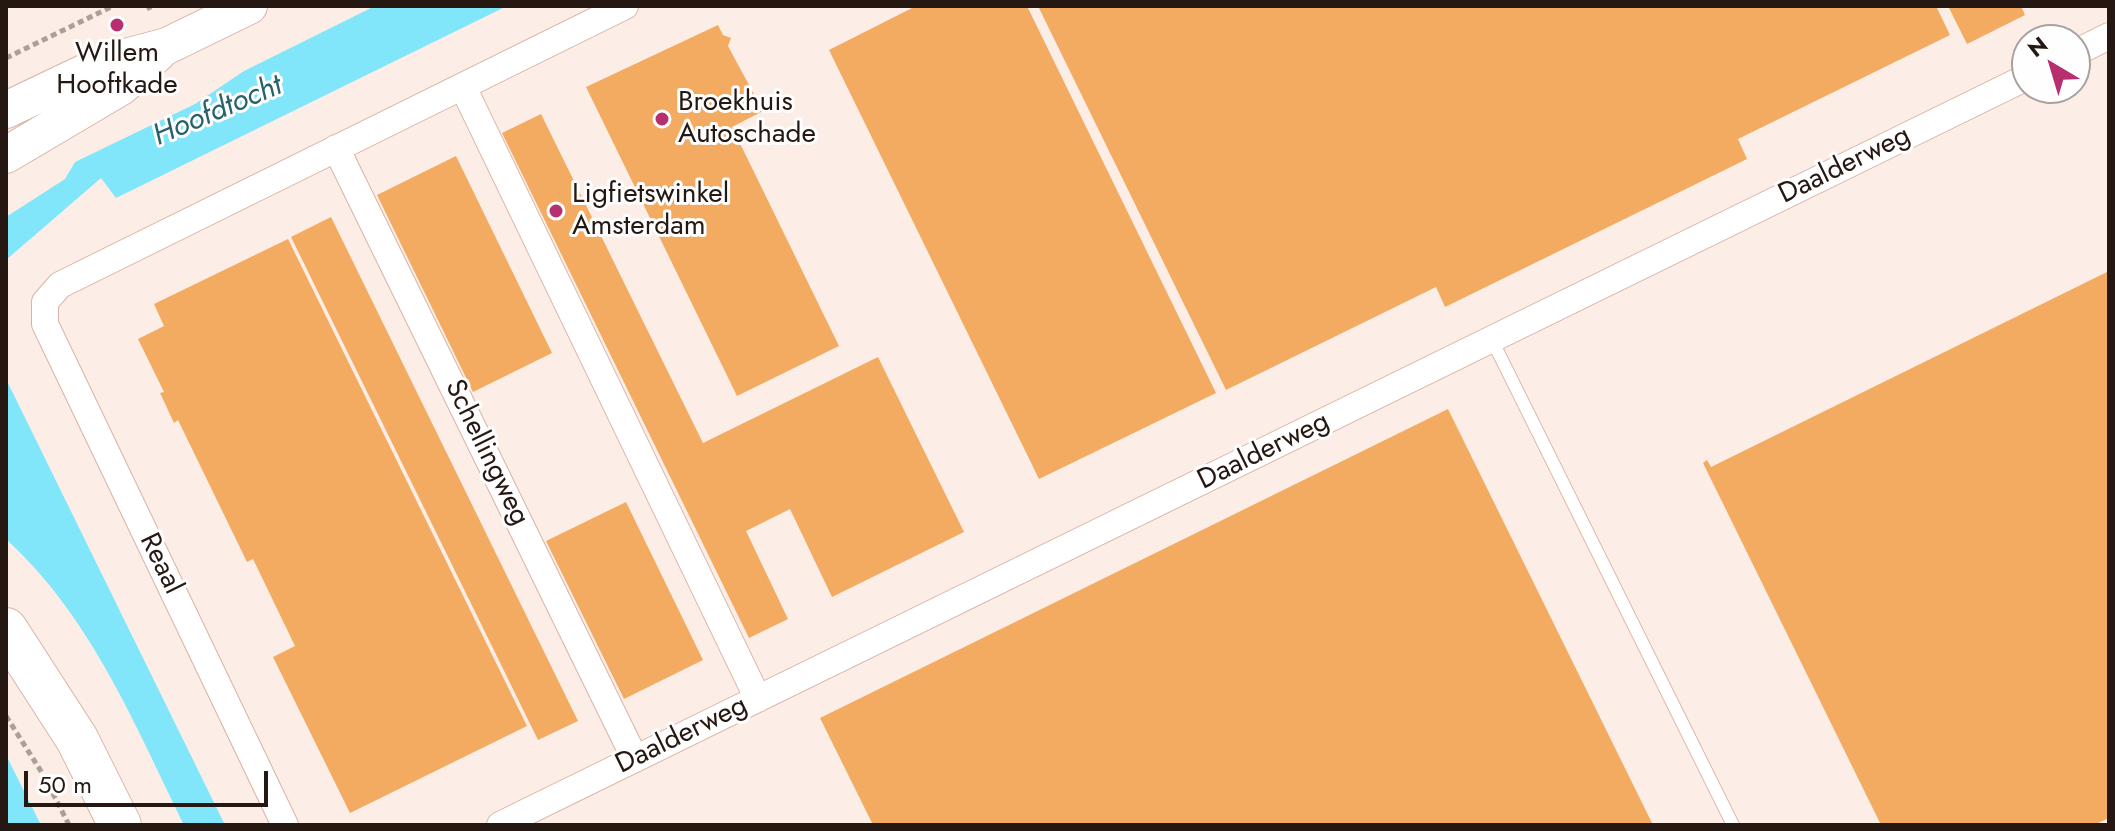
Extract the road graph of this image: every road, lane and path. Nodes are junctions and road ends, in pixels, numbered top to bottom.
1 (113, 6) edge
2 (249, 6) edge
3 (625, 6) edge
4 (2109, 36) edge
5 (2091, 45) edge
6 (167, 46) junction
7 (6, 58) edge
8 (2011, 85) edge
9 (463, 87) junction
10 (6, 110) edge
11 (336, 148) junction
12 (6, 155) edge
13 (1492, 340) junction
14 (6, 629) edge
15 (758, 699) junction
16 (6, 716) edge
17 (635, 759) junction
18 (69, 825) edge
19 (120, 825) edge
20 (285, 825) edge
21 (500, 825) edge
22 (1733, 825) edge

1 - 7 path
2 - 6 main road
3 - 9 street
4 - 5 street
6 - 10 main road
6 - 12 main road
8 - 13 street, Daalderweg
9 - 11 street
9 - 15 street
11 - 17 street, Schellingweg
11 - 20 street, Reaal
13 - 15 street, Daalderweg
13 - 22 lane
14 - 19 main road
15 - 17 street, Daalderweg
16 - 18 path
17 - 21 street, Daalderweg

